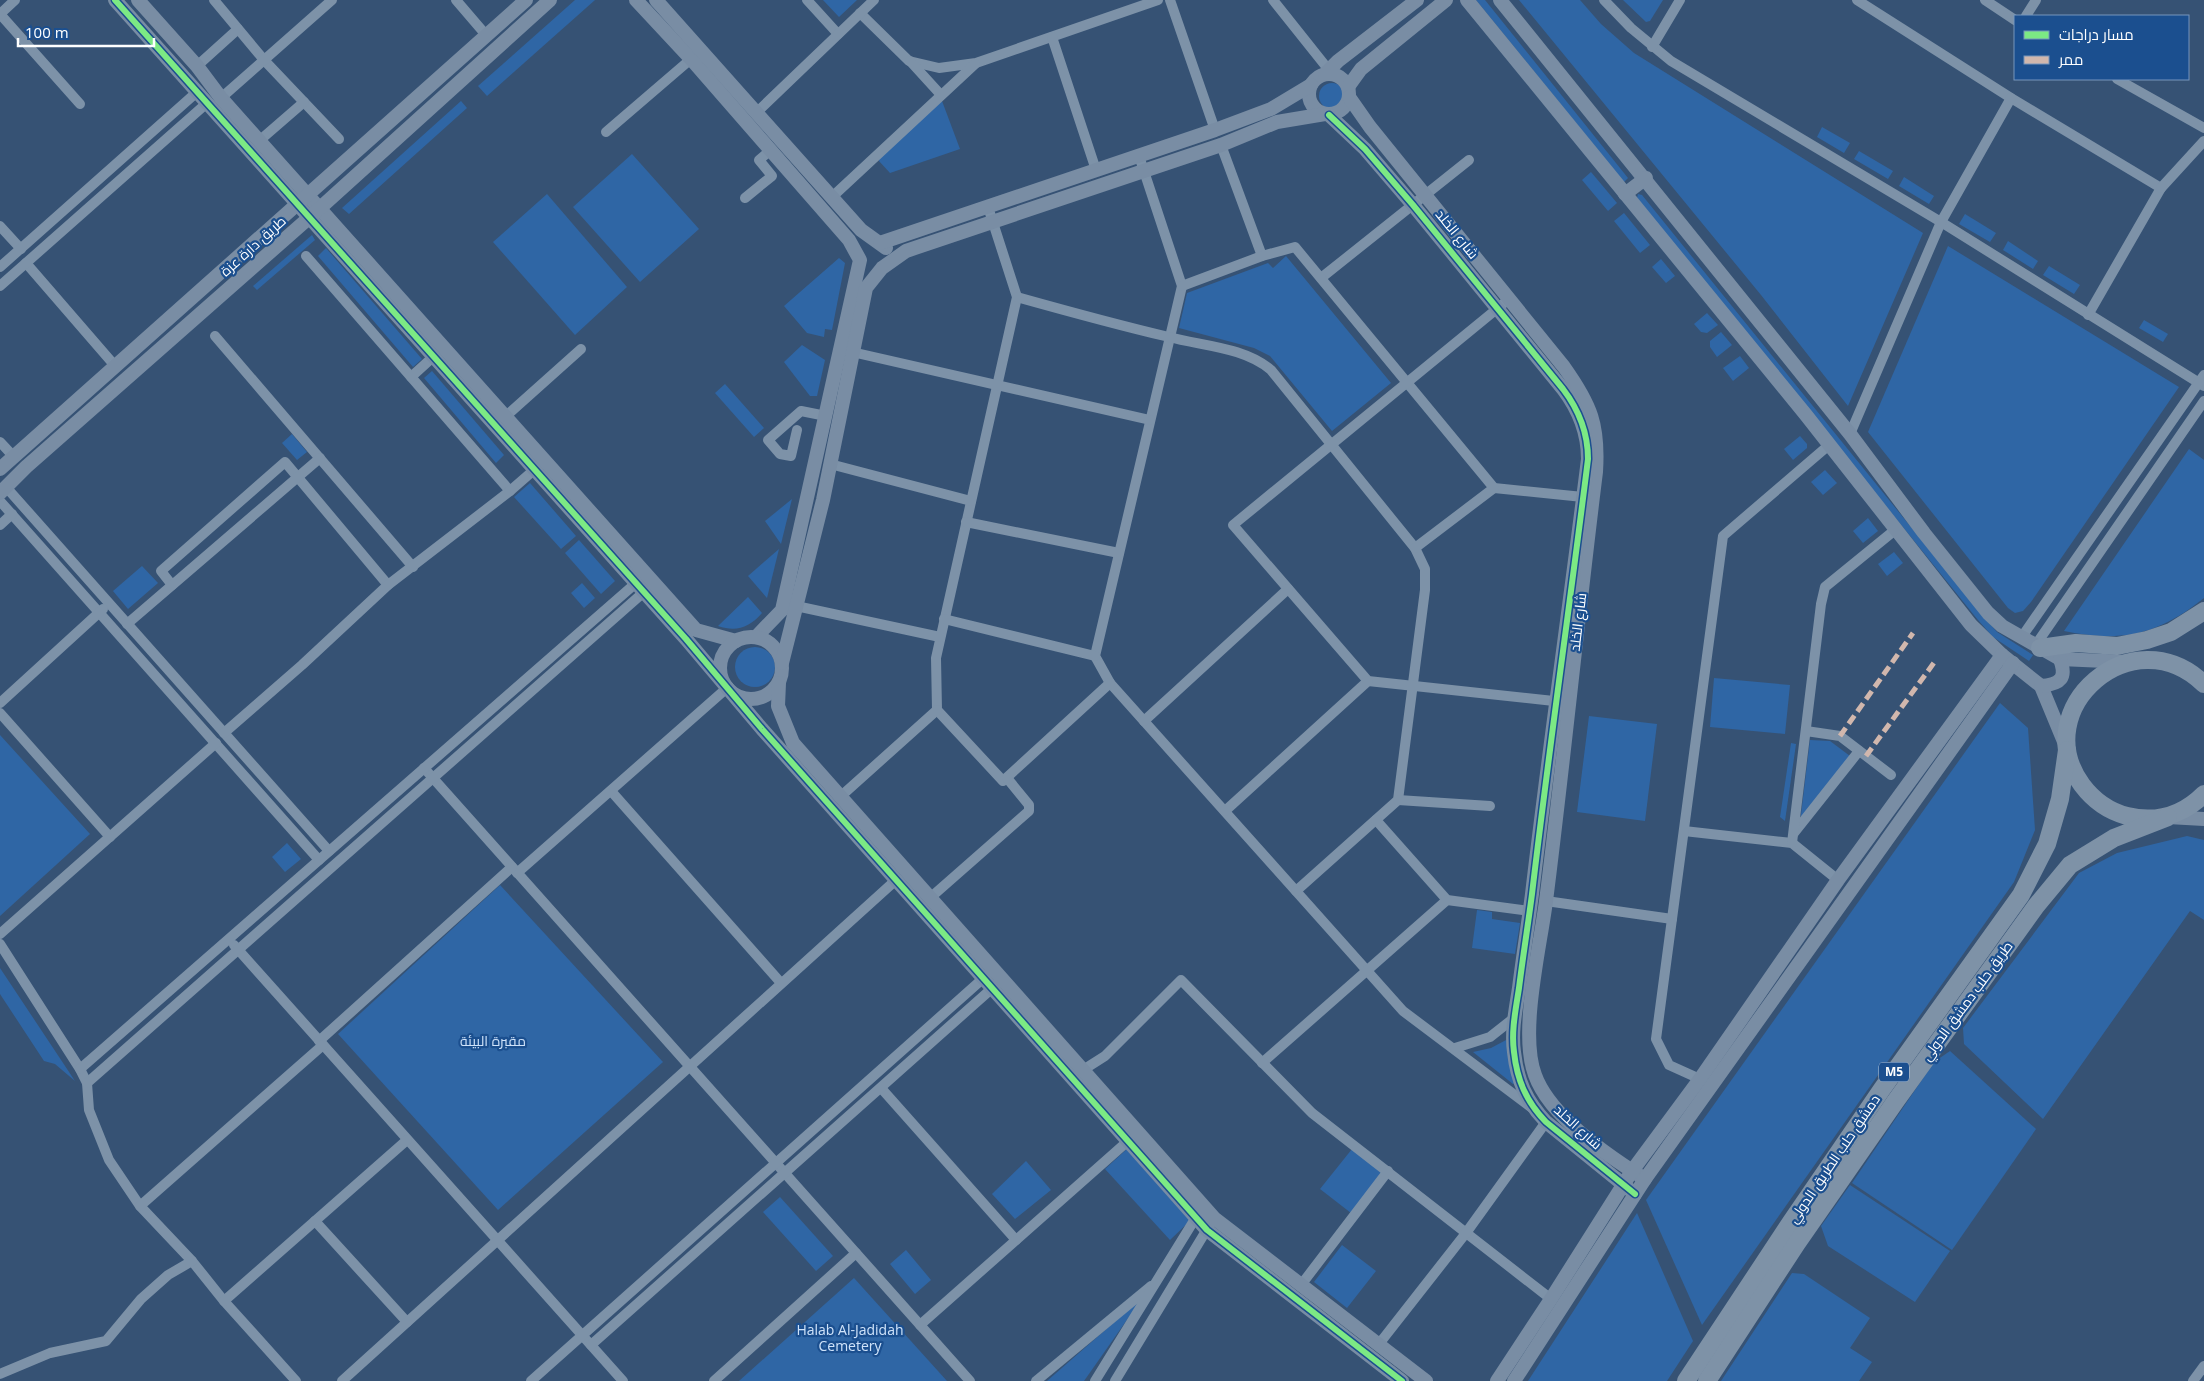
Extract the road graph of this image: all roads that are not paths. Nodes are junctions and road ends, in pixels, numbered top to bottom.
1 (16, 0) edge
2 (115, 0) edge
3 (214, 0) edge
4 (332, 0) edge
5 (456, 0) edge
6 (526, 0) edge
7 (550, 0) edge
8 (636, 0) edge
9 (656, 0) edge
10 (807, 0) edge
11 (874, 0) edge
12 (1158, 0) edge
13 (1170, 0) edge
14 (1274, 0) edge
15 (1418, 0) edge
16 (1446, 0) edge
17 (1466, 0) edge
18 (1500, 0) edge
19 (1604, 0) edge
20 (1680, 0) edge
21 (1857, 0) edge
22 (1985, 0) edge
23 (2036, 0) edge
24 (145, 2) edge
25 (860, 13) junction
26 (0, 14) edge
27 (2027, 15) edge
28 (2014, 19) edge
29 (238, 28) junction
30 (838, 34) junction
31 (486, 35) junction
32 (1052, 37) junction
33 (1652, 46) junction
34 (691, 59) junction
35 (264, 60) junction
36 (909, 61) junction
37 (976, 63) junction
38 (197, 66) junction
39 (1329, 72) junction
40 (2119, 80) edge
41 (1311, 85) junction
42 (1349, 92) junction
43 (941, 95) junction
44 (202, 98) junction
45 (221, 98) junction
46 (2011, 98) junction
47 (304, 102) junction
48 (80, 104) dead end
49 (756, 113) junction
50 (1327, 114) junction
51 (2204, 128) edge
52 (1215, 130) junction
53 (606, 132) dead end
54 (339, 139) dead end
55 (259, 141) junction
56 (2204, 141) edge
57 (1221, 144) junction
58 (770, 150) junction
59 (1139, 156) junction
60 (1469, 160) dead end
61 (1096, 170) junction
62 (1144, 171) junction
63 (1646, 178) junction
64 (2161, 188) junction
65 (1625, 194) junction
66 (1425, 195) junction
67 (832, 197) junction
68 (745, 198) dead end
69 (303, 201) junction
70 (1413, 205) junction
71 (988, 207) junction
72 (61, 213) junction
73 (314, 214) junction
74 (993, 221) junction
75 (1941, 222) junction
76 (71, 224) junction
77 (0, 226) edge
78 (877, 242) junction
79 (21, 249) junction
80 (306, 256) dead end
81 (1262, 256) junction
82 (860, 260) junction
83 (26, 264) junction
84 (0, 267) edge
85 (882, 268) junction
86 (1321, 278) junction
87 (0, 286) edge
88 (1182, 286) junction
89 (1017, 297) junction
90 (1509, 299) junction
91 (1498, 309) junction
92 (2088, 315) junction
93 (215, 336) dead end
94 (1170, 338) junction
95 (581, 349) dead end
96 (852, 352) junction
97 (433, 357) junction
98 (116, 367) junction
99 (411, 377) junction
100 (2202, 381) edge
101 (1408, 382) junction
102 (997, 385) junction
103 (2204, 401) edge
104 (826, 416) junction
105 (505, 417) junction
106 (1150, 420) junction
107 (797, 430) dead end
108 (1850, 434) junction
109 (0, 442) edge
110 (1332, 444) junction
111 (1829, 445) junction
112 (819, 446) junction
113 (833, 449) junction
114 (14, 457) junction
115 (320, 458) junction
116 (830, 464) junction
117 (0, 469) edge
118 (534, 470) junction
119 (297, 477) junction
120 (1494, 488) junction
121 (3, 490) edge
122 (510, 491) junction
123 (1583, 497) junction
124 (0, 501) edge
125 (971, 501) junction
126 (12, 514) junction
127 (966, 522) junction
128 (0, 525) edge
129 (1895, 530) junction
130 (1924, 532) junction
131 (1906, 544) junction
132 (1415, 548) junction
133 (1119, 553) junction
134 (412, 567) junction
135 (172, 585) junction
136 (388, 585) junction
137 (640, 587) junction
138 (1288, 589) junction
139 (109, 604) junction
140 (796, 606) junction
141 (2204, 611) edge
142 (100, 613) junction
143 (944, 619) junction
144 (127, 624) junction
145 (2204, 624) edge
146 (756, 637) junction
147 (940, 637) junction
148 (2022, 638) junction
149 (736, 641) junction
150 (2037, 647) junction
151 (1094, 656) junction
152 (2007, 659) junction
153 (2060, 659) junction
154 (2128, 662) junction
155 (782, 663) junction
156 (1368, 681) junction
157 (778, 683) junction
158 (1110, 683) junction
159 (2204, 684) edge
160 (1414, 686) junction
161 (2042, 686) junction
162 (727, 688) junction
163 (0, 702) edge
164 (1562, 702) junction
165 (937, 710) junction
166 (0, 713) edge
167 (1144, 721) junction
168 (1806, 730) junction
169 (224, 733) junction
170 (216, 743) junction
171 (2067, 750) junction
172 (1859, 751) junction
173 (424, 768) junction
174 (1891, 776) dead end
175 (433, 778) junction
176 (1007, 778) junction
177 (611, 791) junction
178 (2204, 794) edge
179 (840, 797) junction
180 (1398, 800) junction
181 (1490, 806) dead end
182 (1225, 811) junction
183 (2168, 817) junction
184 (2204, 819) edge
185 (1376, 820) junction
186 (1684, 831) junction
187 (110, 837) junction
188 (1793, 838) junction
189 (329, 851) junction
190 (319, 860) junction
191 (515, 870) junction
192 (896, 880) junction
193 (1838, 880) junction
194 (1296, 891) junction
195 (1447, 900) junction
196 (1546, 901) junction
197 (933, 908) junction
198 (1530, 911) junction
199 (1672, 919) junction
200 (0, 934) edge
201 (229, 940) junction
202 (0, 944) edge
203 (238, 950) junction
204 (1367, 971) junction
205 (993, 979) junction
206 (781, 983) junction
207 (1531, 1007) junction
208 (1515, 1011) junction
209 (321, 1043) junction
210 (1455, 1048) junction
211 (1262, 1063) junction
212 (690, 1066) junction
213 (80, 1070) junction
214 (1083, 1070) junction
215 (1700, 1079) junction
216 (87, 1083) junction
217 (881, 1088) junction
218 (1533, 1108) junction
219 (1546, 1122) junction
220 (407, 1140) junction
221 (1128, 1141) junction
222 (776, 1163) junction
223 (1388, 1171) junction
224 (1632, 1171) junction
225 (785, 1173) junction
226 (1644, 1179) junction
227 (1623, 1185) junction
228 (1635, 1194) junction
229 (140, 1206) junction
230 (1199, 1212) junction
231 (315, 1221) junction
232 (1210, 1224) junction
233 (1466, 1233) junction
234 (497, 1240) junction
235 (1016, 1240) junction
236 (856, 1253) junction
237 (192, 1261) junction
238 (1157, 1280) junction
239 (1301, 1285) junction
240 (1551, 1299) junction
241 (224, 1301) junction
242 (407, 1322) junction
243 (920, 1325) junction
244 (582, 1335) junction
245 (1379, 1344) junction
246 (591, 1345) junction
247 (2204, 1366) edge
248 (0, 1374) edge
249 (1119, 1380) edge
250 (296, 1381) edge
251 (342, 1381) edge
252 (531, 1381) edge
253 (623, 1381) edge
254 (714, 1381) edge
255 (970, 1381) edge
256 (1036, 1381) edge
257 (1095, 1381) edge
258 (1402, 1381) edge
259 (1426, 1381) edge
260 (1497, 1381) edge
261 (1514, 1381) edge
262 (1686, 1381) edge
263 (1708, 1381) edge
264 (2192, 1381) edge

1 - 26 street
2 - 44 street
3 - 29 street
4 - 35 street
5 - 31 street
6 - 31 street, طريق دارة عزة
7 - 73 street
8 - 34 street
9 - 49 street
10 - 30 street
11 - 25 street
12 - 32 street
13 - 52 street
14 - 39 street
15 - 39 street
16 - 42 street
17 - 65 street
18 - 63 street
19 - 33 street
20 - 33 street
21 - 46 street
22 - 28 street
23 - 27 street
24 - 38 street
25 - 30 street
25 - 36 street
26 - 48 street
29 - 35 street
29 - 38 street
30 - 49 street
31 - 69 street, طريق دارة عزة
32 - 37 street
32 - 61 street
33 - 75 street
34 - 53 street
34 - 58 street
35 - 45 street
35 - 47 street
36 - 37 street
36 - 43 street
37 - 43 street
38 - 45 street
39 - 41 street
39 - 42 street
40 - 51 street
41 - 50 street
41 - 52 street
42 - 50 street
42 - 66 street, شارع الخلد
43 - 67 street
44 - 69 street
44 - 72 street
44 - 76 street
45 - 55 street
46 - 64 street
46 - 75 street
47 - 54 street
47 - 55 street
49 - 67 street
50 - 57 street
50 - 70 street
52 - 59 street
55 - 69 street
56 - 64 street
57 - 62 street
57 - 81 street
58 - 68 street
58 - 82 street
59 - 61 street
59 - 62 street
60 - 66 street
61 - 71 street
62 - 74 street
62 - 88 street
63 - 65 street
63 - 108 street
64 - 92 street
65 - 111 street
66 - 70 street
66 - 90 street, شارع الخلد
67 - 78 street
69 - 73 street
69 - 98 street, طريق دارة عزة
70 - 86 street
70 - 91 street
71 - 74 street
71 - 78 street
72 - 76 street
72 - 79 street
73 - 97 street
73 - 105 street
73 - 121 street
74 - 85 street
74 - 89 street
75 - 92 street
75 - 108 street
76 - 83 street
77 - 79 street
78 - 82 street
78 - 85 street
79 - 84 street
80 - 99 street
81 - 86 street
81 - 88 street
82 - 85 street
82 - 104 street
83 - 87 street
83 - 98 street
85 - 96 street
86 - 101 street
88 - 94 street
89 - 94 street
89 - 102 street
90 - 91 street
90 - 164 street, شارع الخلد
91 - 101 street
91 - 123 street
92 - 100 street
93 - 115 street
94 - 106 street
94 - 110 street
95 - 105 street
96 - 102 street
96 - 113 street
97 - 99 street
97 - 118 street
98 - 114 street, طريق دارة عزة
99 - 122 street
100 - 148 street
101 - 110 street
101 - 120 street
102 - 106 street
102 - 125 street
103 - 150 street
104 - 107 street
104 - 112 street
105 - 149 street
106 - 133 street
108 - 130 street
109 - 114 street
110 - 132 street
110 - 138 street
111 - 129 street
111 - 186 street
112 - 113 street
112 - 146 street
113 - 116 street
114 - 117 street, طريق دارة عزة
115 - 119 street
115 - 134 street
116 - 125 street
116 - 140 street
118 - 122 street
118 - 137 street
119 - 135 street
119 - 135 street
119 - 136 street
120 - 123 street
120 - 132 street
121 - 139 street
122 - 134 street
123 - 164 street
124 - 126 street
125 - 127 street
126 - 128 street
126 - 142 street
127 - 133 street
127 - 143 street
129 - 131 street
129 - 168 street
130 - 131 street
130 - 148 street
131 - 152 street
132 - 160 street
133 - 151 street
134 - 136 street
135 - 144 street
136 - 169 street
137 - 162 street
137 - 173 street
137 - 175 street
138 - 156 street
138 - 167 street
139 - 142 street
139 - 144 street
140 - 147 street
140 - 155 street
141 - 150 highway
142 - 163 street
142 - 170 street
143 - 147 street
143 - 151 street
144 - 169 street
145 - 154 highway, دمشق حلب الطريق الدولي
146 - 149 street
146 - 155 street
147 - 165 street
148 - 150 street
149 - 162 street
150 - 153 street
151 - 158 street
152 - 161 street
152 - 193 street
152 - 226 street
153 - 154 street
153 - 161 street
154 - 159 highway
154 - 171 highway, دمشق حلب الطريق الدولي
155 - 157 street
156 - 160 street
156 - 182 street
157 - 162 street
157 - 179 street
158 - 167 street
158 - 176 street
160 - 164 street
160 - 180 street
161 - 171 street
162 - 177 street
162 - 192 street
164 - 196 street, شارع الخلد
164 - 198 street
165 - 176 street
165 - 179 street
166 - 187 street
167 - 182 street
168 - 172 street
168 - 188 street
169 - 189 street
170 - 187 street
170 - 190 street
171 - 183 highway
171 - 262 highway, دمشق حلب الطريق الدولي / M5
172 - 174 street
172 - 188 street
173 - 175 street
173 - 189 street
175 - 191 street
175 - 203 street
176 - 197 street
177 - 191 street
177 - 206 street
178 - 183 highway
179 - 197 street
180 - 181 street
180 - 185 street
182 - 194 street
183 - 184 street
183 - 263 highway, طريق حلب دمشق الدولي / M5
185 - 194 street
185 - 195 street
186 - 188 street
186 - 199 street
187 - 200 street
188 - 193 street
189 - 190 street
190 - 201 street
191 - 209 street
191 - 212 street
192 - 197 street
192 - 206 street
193 - 215 street
194 - 204 street
195 - 198 street
195 - 204 street
196 - 199 street
196 - 207 street, شارع الخلد
197 - 205 street
198 - 208 street
199 - 215 street
201 - 203 street
201 - 213 street
202 - 213 street
203 - 209 street
203 - 216 street
204 - 210 street
204 - 211 street
205 - 214 street
205 - 217 street
205 - 221 street
205 - 222 street
206 - 212 street
207 - 208 street
207 - 224 street, شارع الخلد
208 - 210 street
208 - 218 street
209 - 220 street
209 - 229 street
210 - 218 street
211 - 214 street
211 - 223 street
212 - 222 street
212 - 234 street
213 - 216 street
214 - 230 street
215 - 224 street
216 - 229 street
217 - 225 street
217 - 235 street
218 - 219 street
219 - 227 street
219 - 233 street
220 - 231 street
220 - 234 street
221 - 230 street
221 - 235 street
222 - 225 street
222 - 244 street
223 - 233 street
223 - 239 street
224 - 226 street, شارع الخلد
224 - 227 street
225 - 236 street
225 - 246 street
226 - 228 street
227 - 228 street
227 - 240 street
228 - 261 street
229 - 237 street
230 - 232 street
230 - 238 street
231 - 241 street
231 - 242 street
232 - 239 street
232 - 249 street
232 - 258 street
233 - 240 street
233 - 245 street
234 - 242 street
234 - 244 street
235 - 243 street
236 - 243 street
236 - 254 street
237 - 241 street
237 - 248 street
238 - 256 street
238 - 257 street
239 - 245 street
240 - 260 street
241 - 250 street
242 - 251 street
243 - 255 street
244 - 246 street
244 - 252 street
245 - 259 street
246 - 253 street
247 - 264 street

